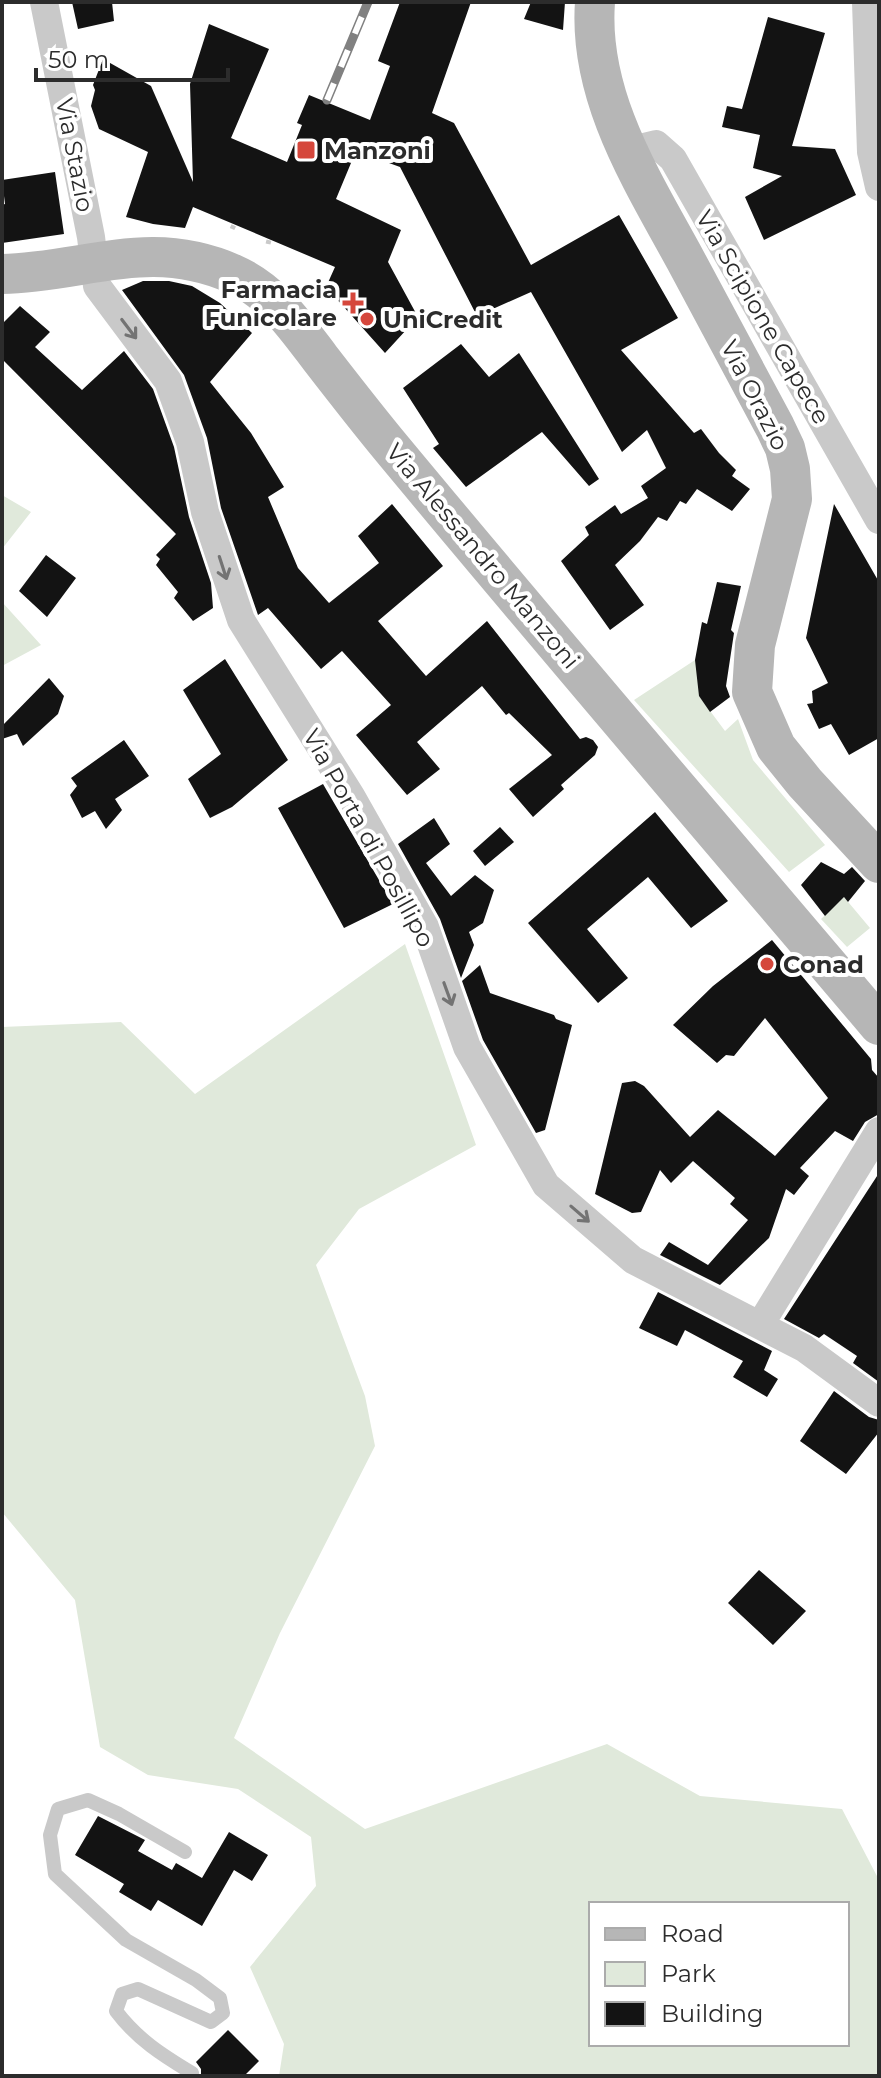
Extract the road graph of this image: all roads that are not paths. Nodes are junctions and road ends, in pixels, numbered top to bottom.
1 (44, 2) edge
2 (595, 2) edge
3 (866, 2) edge
4 (627, 151) junction
5 (879, 187) edge
6 (95, 262) junction
7 (2, 274) edge
8 (879, 520) edge
9 (879, 863) edge
10 (879, 1025) edge
11 (879, 1131) edge
12 (760, 1325) junction
13 (879, 1403) edge
14 (185, 1852) dead end
15 (192, 2073) dead end

1 - 6 street, Via Stazio
2 - 4 street, Via Orazio
3 - 5 street
4 - 8 street, Via Scipione Capece
4 - 9 street, Via Orazio
6 - 7 street, Via Alessandro Manzoni
6 - 10 street, Via Alessandro Manzoni
6 -> 12 street, Via Porta di Posillipo
11 - 12 street
12 - 13 street, Via Porta di Posillipo
14 - 15 lane

